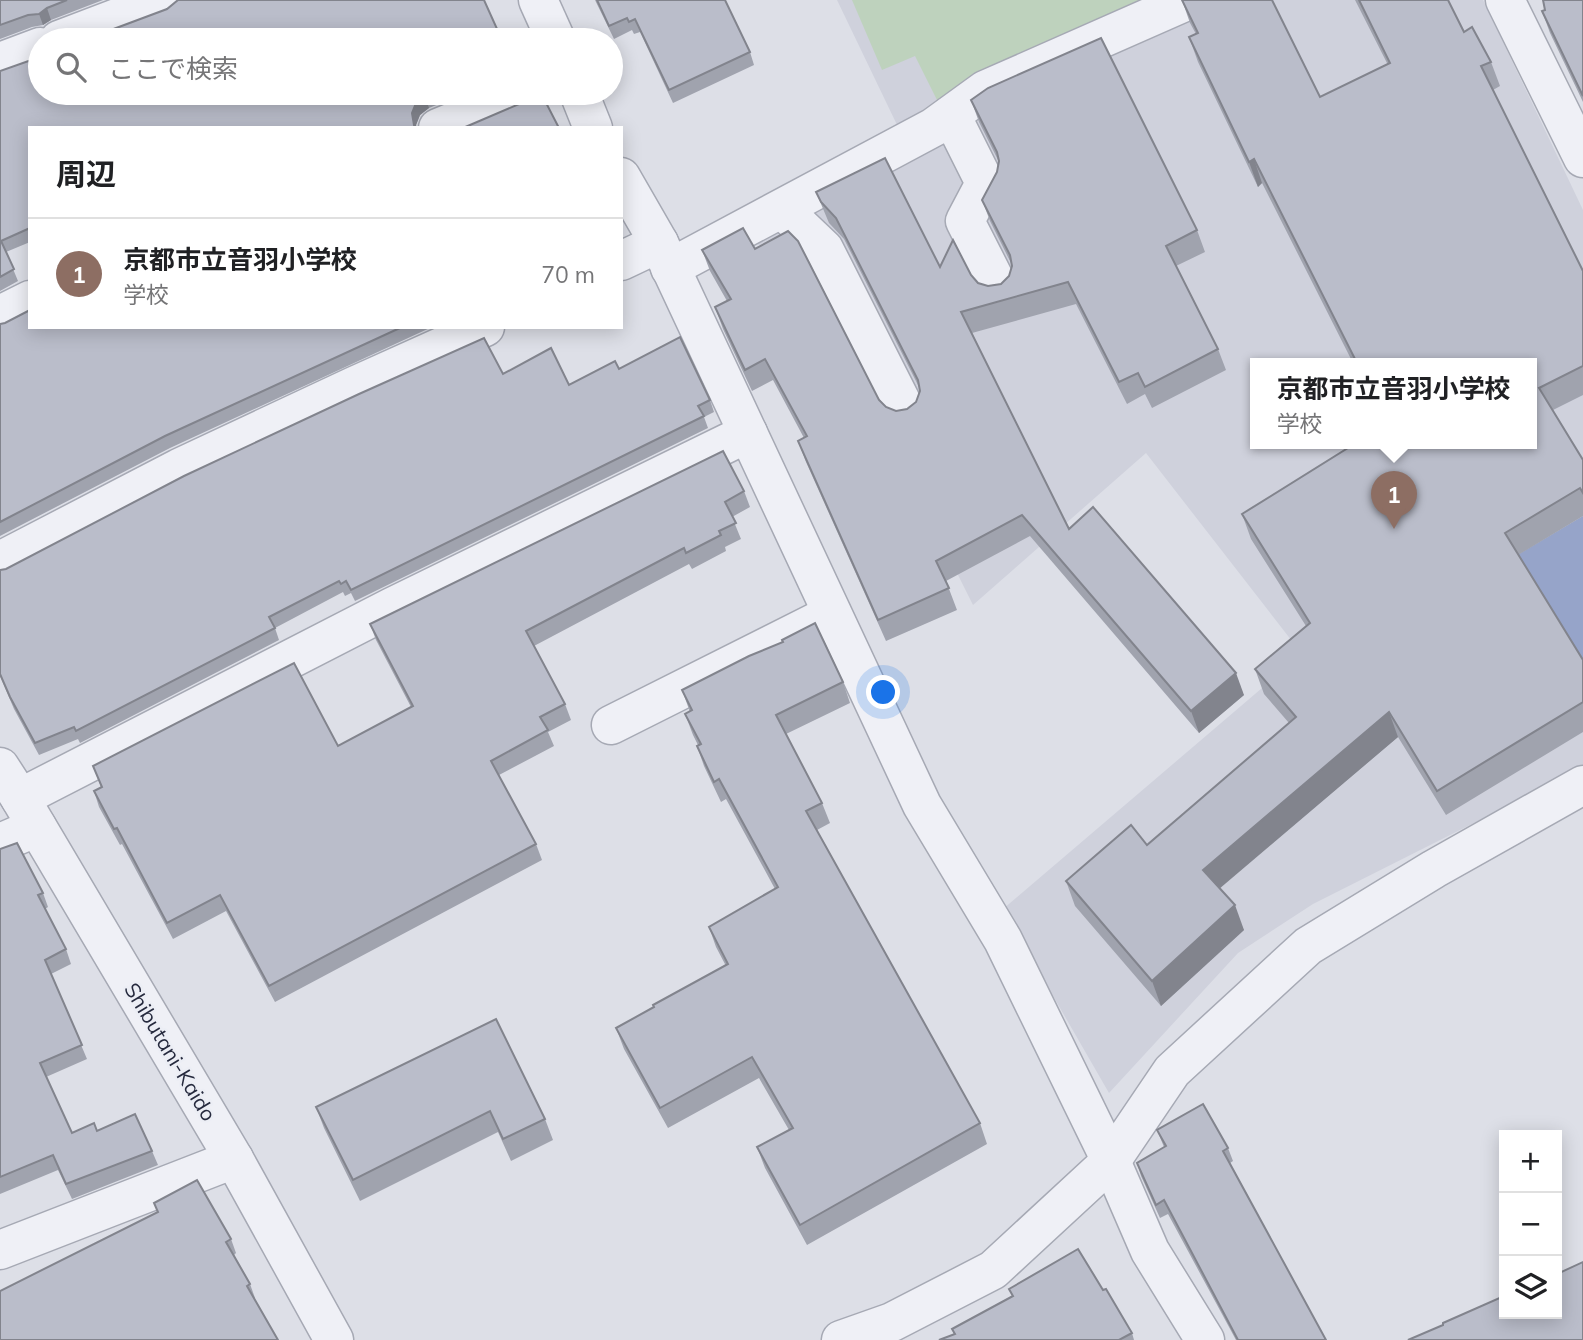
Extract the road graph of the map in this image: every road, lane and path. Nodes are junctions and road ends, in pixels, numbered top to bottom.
1 (164, 0) edge
2 (538, 0) edge
3 (1189, 0) edge
4 (1505, 0) edge
5 (90, 28) edge
6 (551, 28) edge
7 (28, 52) edge
8 (0, 62) edge
9 (493, 105) edge
10 (584, 105) edge
11 (951, 115) junction
12 (443, 126) edge
13 (592, 126) edge
14 (1583, 158) edge
15 (623, 181) edge
16 (782, 209) junction
17 (664, 255) junction
18 (623, 261) edge
19 (998, 286) edge
20 (28, 301) edge
21 (0, 314) edge
22 (481, 329) edge
23 (906, 411) edge
24 (748, 433) junction
25 (0, 561) edge
26 (832, 614) junction
27 (611, 725) dead end
28 (0, 767) edge
29 (1583, 785) edge
30 (28, 813) junction
31 (0, 843) edge
32 (234, 1159) junction
33 (1111, 1161) junction
34 (0, 1250) edge
35 (334, 1340) edge
36 (841, 1340) edge
37 (1205, 1340) edge

1 - 5 street
2 - 6 street
3 - 11 street
4 - 14 street
7 - 8 street
9 - 12 street
10 - 13 street
11 - 16 street
11 - 19 street
15 - 17 street
16 - 17 street
16 - 23 street
17 - 18 street
17 - 24 street
20 - 21 street
22 - 25 street
24 - 26 street
24 - 30 street
26 - 27 street
26 - 33 street
28 - 30 street, Shibutani-Kaido
29 - 33 street
30 - 31 street
30 - 32 street, Shibutani-Kaido
32 - 34 street
32 - 35 street, Shibutani-Kaido
33 - 36 street
33 - 37 street

